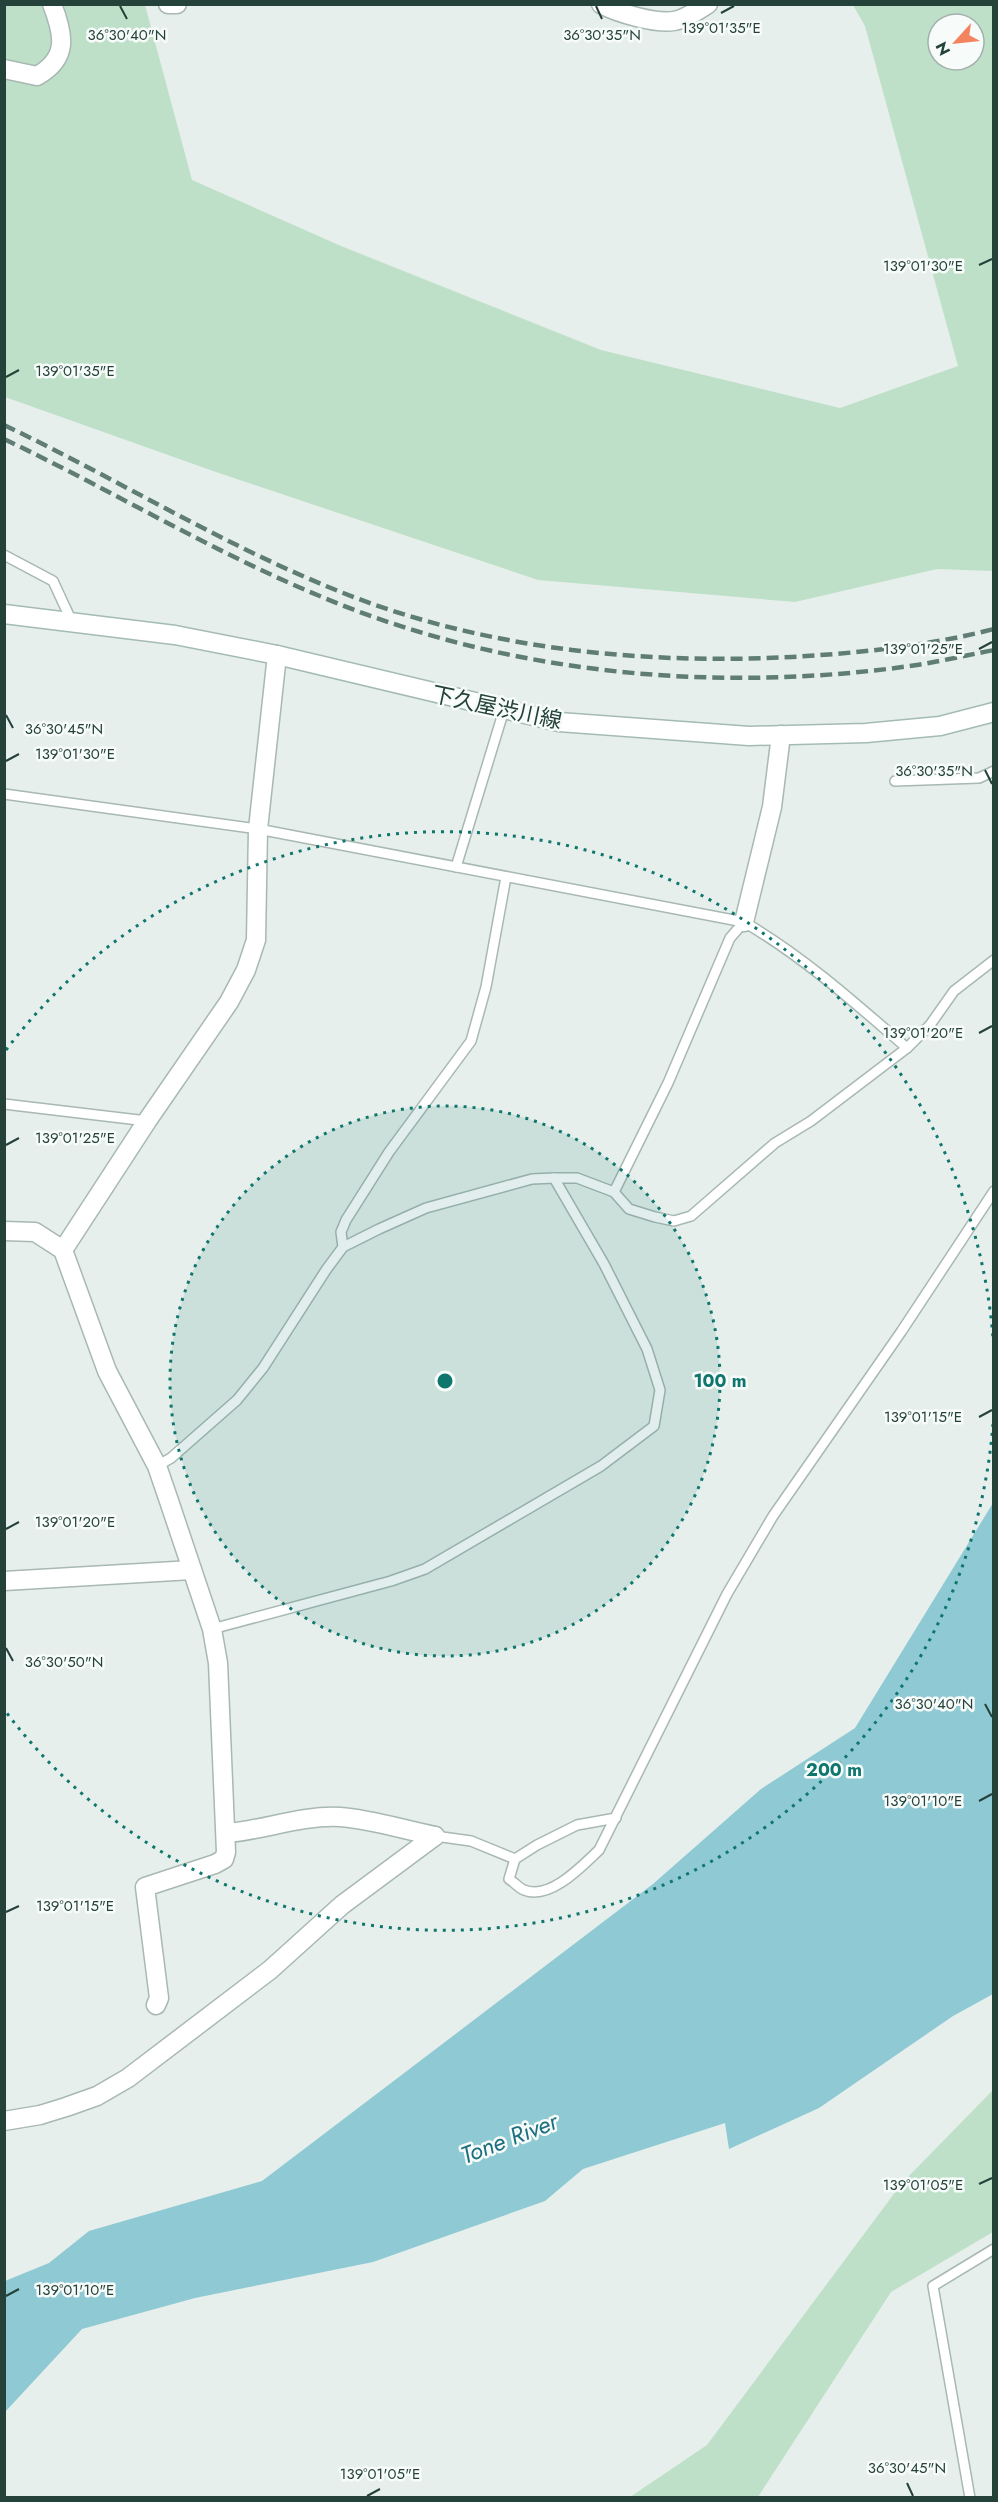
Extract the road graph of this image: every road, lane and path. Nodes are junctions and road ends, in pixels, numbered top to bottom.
1 (52, 4) edge
2 (168, 4) edge
3 (177, 4) edge
4 (601, 4) edge
5 (708, 4) edge
6 (4, 69) edge
7 (4, 555) edge
8 (4, 614) edge
9 (72, 622) junction
10 (277, 655) junction
11 (504, 710) junction
12 (993, 712) edge
13 (781, 735) junction
14 (993, 771) edge
15 (895, 781) dead end
16 (4, 794) edge
17 (258, 829) junction
18 (456, 867) junction
19 (506, 877) junction
20 (744, 922) junction
21 (993, 960) edge
22 (907, 1048) junction
23 (4, 1104) edge
24 (147, 1121) junction
25 (554, 1178) junction
26 (993, 1191) edge
27 (614, 1192) junction
28 (4, 1231) edge
29 (343, 1247) junction
30 (63, 1250) junction
31 (157, 1466) junction
32 (192, 1570) junction
33 (4, 1581) edge
34 (212, 1629) junction
35 (616, 1818) junction
36 (227, 1833) junction
37 (435, 1836) junction
38 (515, 1859) junction
39 (156, 2005) dead end
40 (4, 2121) edge
41 (993, 2249) edge
42 (970, 2498) edge

1 - 6 street
2 - 3 street
4 - 5 street
7 - 9 lane
8 - 9 street, 下久屋渋川線
9 - 10 street, 下久屋渋川線
10 - 11 street, 下久屋渋川線
10 - 17 street
11 - 13 street, 下久屋渋川線
11 - 18 lane
12 - 13 street, 下久屋渋川線
13 - 20 street
14 - 15 lane
16 - 17 lane
17 - 18 lane
17 - 24 street
18 - 19 lane
19 - 20 lane
19 - 29 lane
20 - 22 lane
20 - 27 lane
21 - 22 lane
22 - 27 lane
23 - 24 lane
24 - 30 street
25 - 27 lane
25 - 29 lane
25 - 34 lane
26 - 35 lane
28 - 30 street
29 - 31 lane
30 - 31 street
31 - 32 street
32 - 33 street
32 - 34 street
34 - 36 street
35 - 38 lane
35 - 38 lane
36 - 37 street
36 - 39 street
37 - 38 lane
37 - 40 street
41 - 42 lane

